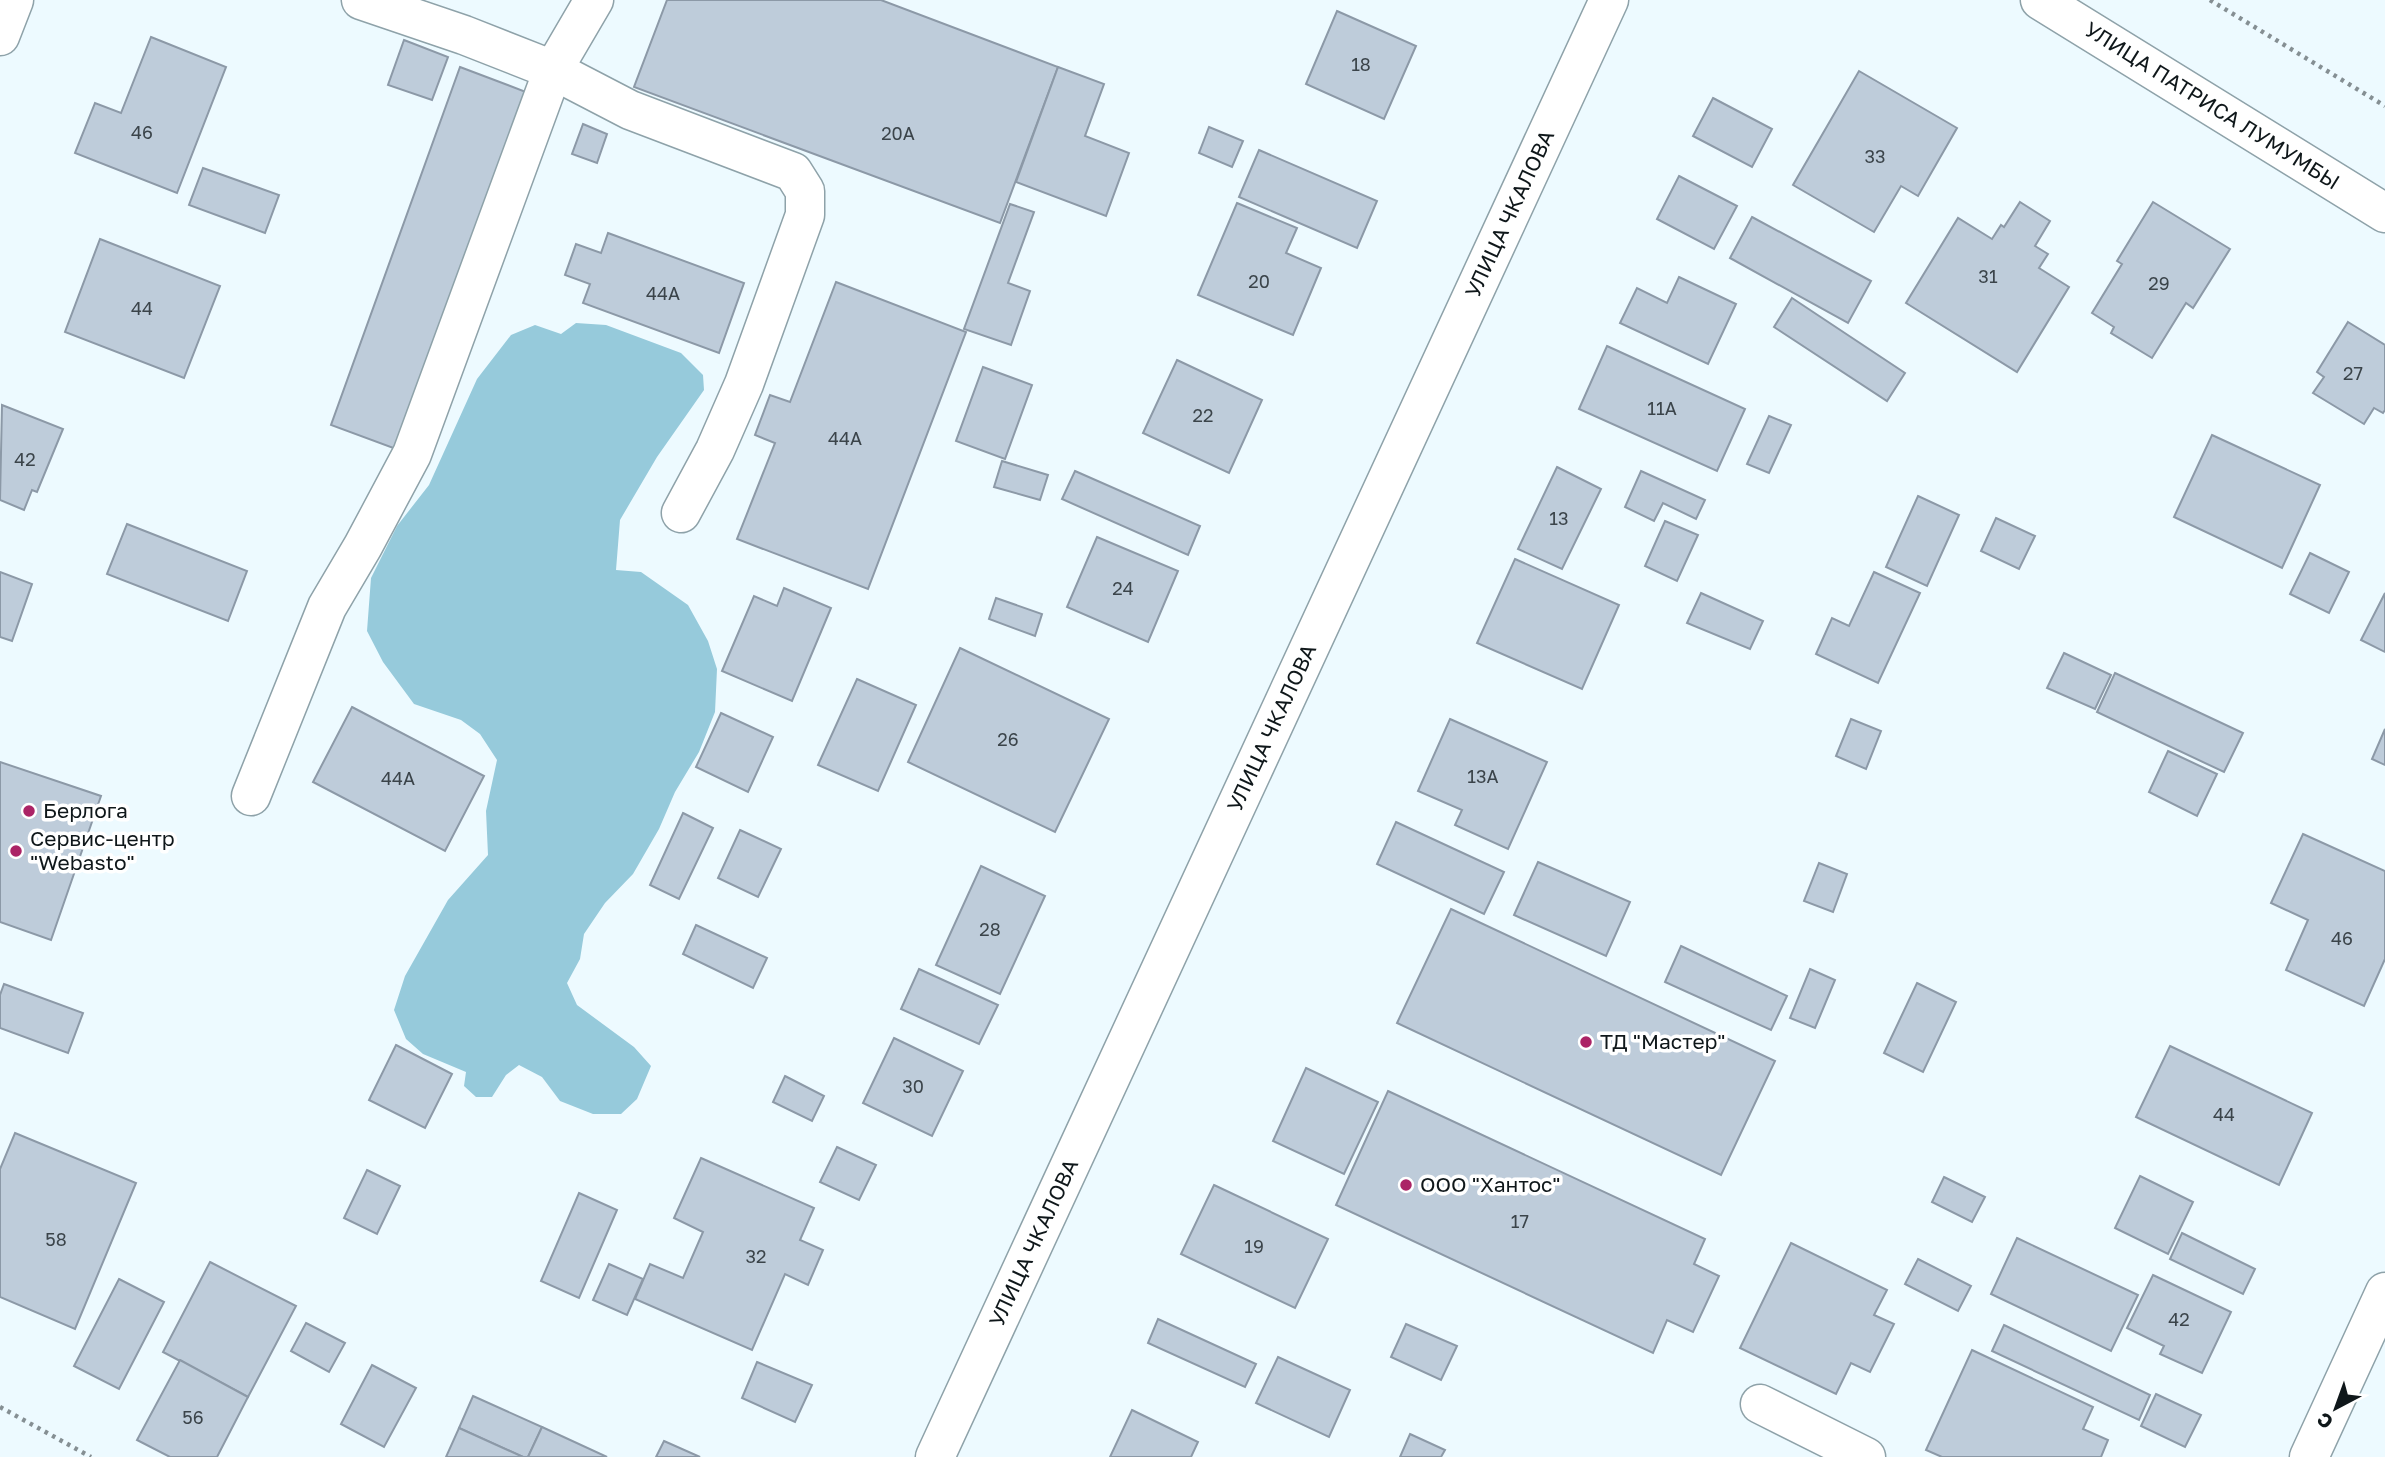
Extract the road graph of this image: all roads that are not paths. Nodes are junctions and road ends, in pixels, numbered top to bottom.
1 (14, 0) edge
2 (361, 0) edge
3 (594, 0) edge
4 (1609, 0) edge
5 (2040, 0) edge
6 (0, 36) edge
7 (553, 70) junction
8 (2385, 213) edge
9 (681, 513) dead end
10 (251, 796) dead end
11 (2385, 1292) edge
12 (1760, 1404) dead end
13 (935, 1457) edge
14 (1866, 1457) edge
15 (2309, 1457) edge

1 - 6 street
2 - 7 street
3 - 7 street
4 - 13 street, УЛИЦА ЧКАЛОВА
5 - 8 street, УЛИЦА ПАТРИСА ЛУМУМБЫ
7 - 9 street
7 - 10 street
11 - 15 street
12 - 14 street

